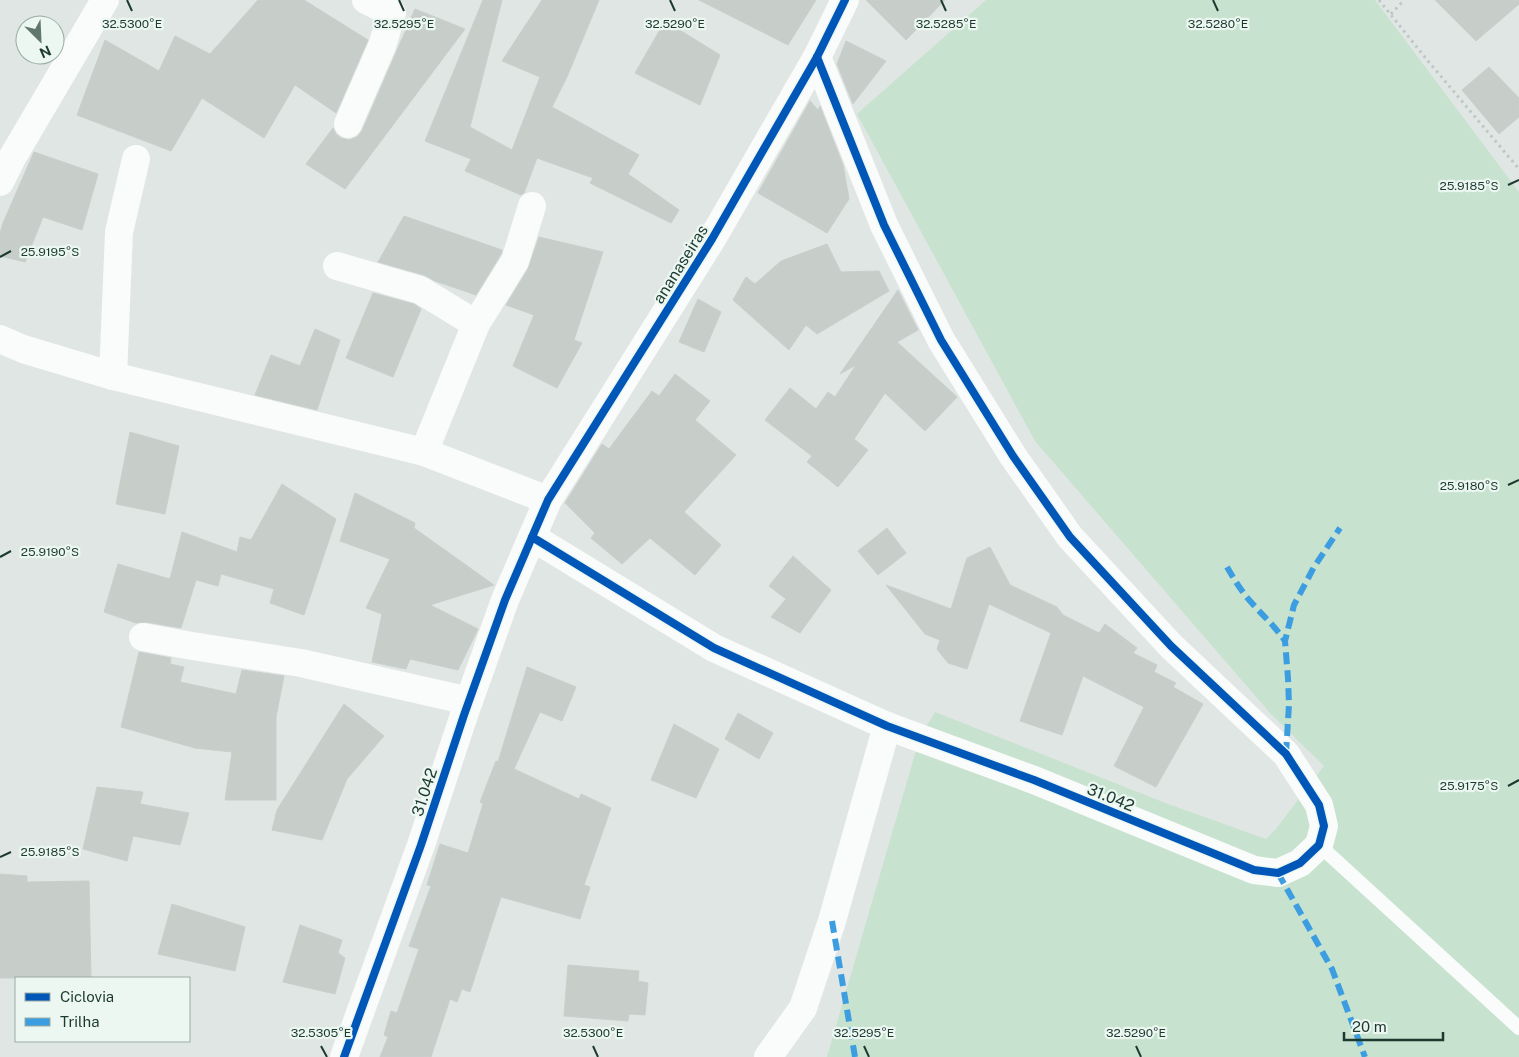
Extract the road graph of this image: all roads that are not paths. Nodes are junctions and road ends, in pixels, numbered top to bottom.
1 (105, 0) edge
2 (366, 0) edge
3 (844, 0) edge
4 (817, 57) junction
5 (348, 124) dead end
6 (136, 159) dead end
7 (0, 182) edge
8 (532, 206) dead end
9 (337, 266) dead end
10 (476, 324) junction
11 (0, 339) edge
12 (113, 376) junction
13 (424, 452) junction
14 (548, 500) junction
15 (532, 538) junction
16 (143, 636) dead end
17 (469, 701) junction
18 (887, 726) junction
19 (1319, 845) junction
20 (1519, 1028) edge
21 (344, 1057) edge
22 (768, 1057) edge

1 - 7 street
2 - 5 street
3 - 4 street, ananaseiras
4 - 14 street, ananaseiras
4 - 19 street
6 - 12 street
8 - 10 street
9 - 10 street
10 - 13 street
11 - 12 street
12 - 13 street
13 - 14 street
14 - 15 street, ananaseiras
15 - 17 street, 31.042
15 - 18 street, 31.042
16 - 17 street
17 - 21 street, 31.042
18 - 19 street, 31.042
18 - 22 street
19 - 20 lane

